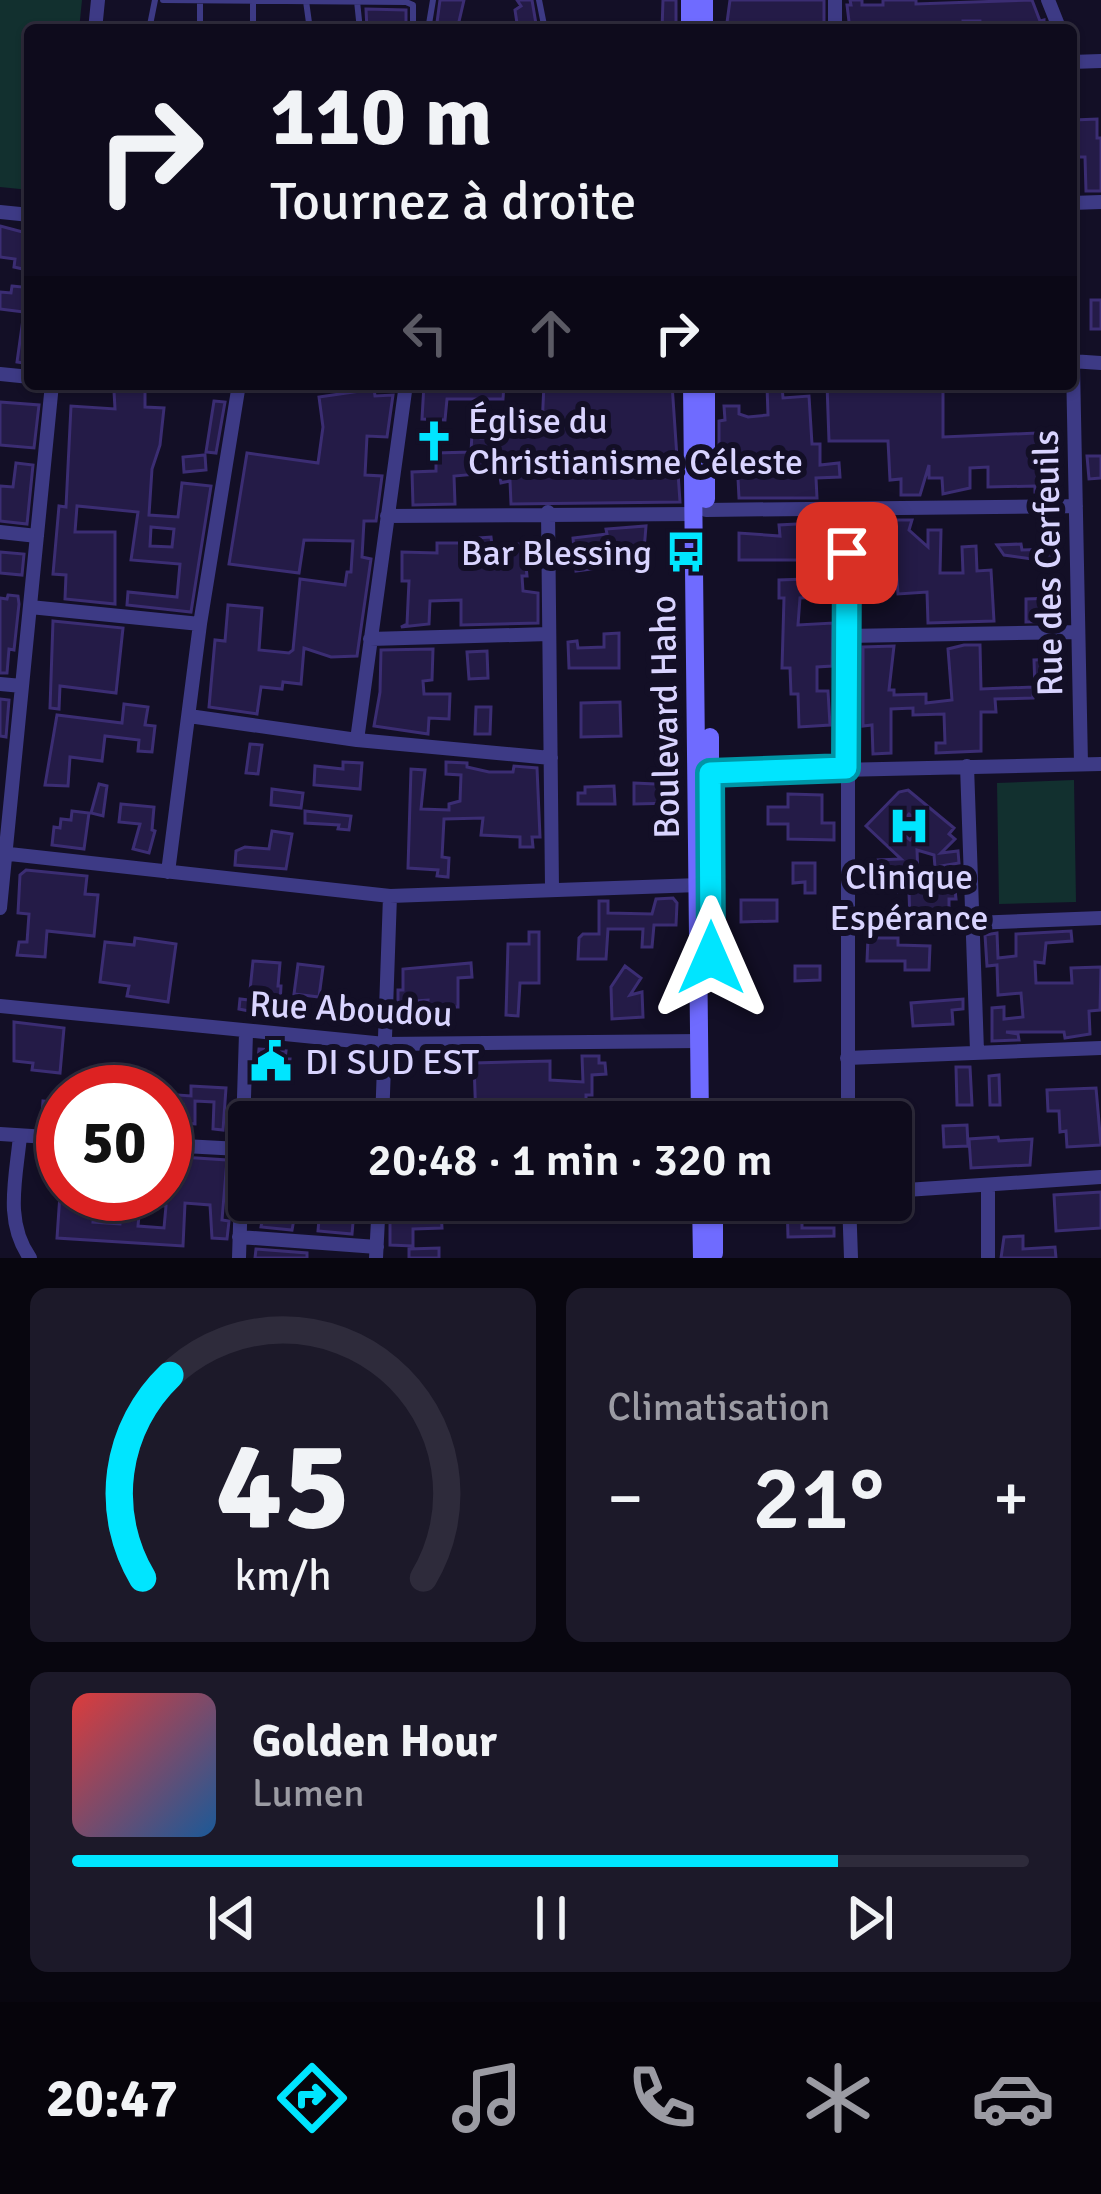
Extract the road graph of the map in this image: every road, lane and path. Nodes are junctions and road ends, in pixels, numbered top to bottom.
1 (159, 0) edge
2 (253, 0) edge
3 (306, 1) edge
4 (200, 2) edge
5 (357, 2) edge
6 (413, 24) edge
7 (51, 390) edge
8 (238, 390) edge
9 (405, 390) edge
10 (692, 390) edge
11 (706, 390) edge
12 (1074, 390) edge
13 (1076, 506) junction
14 (848, 511) junction
15 (548, 512) junction
16 (700, 512) junction
17 (387, 516) junction
18 (0, 532) edge
19 (37, 536) junction
20 (30, 607) junction
21 (200, 624) junction
22 (1077, 632) junction
23 (549, 634) junction
24 (846, 636) junction
25 (370, 639) junction
26 (0, 684) edge
27 (22, 686) junction
28 (189, 716) junction
29 (357, 740) junction
30 (551, 758) junction
31 (1081, 764) junction
32 (1101, 764) edge
33 (967, 766) junction
34 (846, 768) junction
35 (704, 773) junction
36 (3, 854) edge
37 (168, 872) junction
38 (699, 885) junction
39 (552, 888) junction
40 (390, 896) junction
41 (0, 908) edge
42 (1101, 918) edge
43 (973, 923) junction
44 (0, 1006) edge
45 (246, 1034) junction
46 (701, 1041) junction
47 (385, 1044) junction
48 (1101, 1048) edge
49 (976, 1051) junction
50 (847, 1058) junction
51 (243, 1101) edge
52 (383, 1101) edge
53 (700, 1101) edge
54 (712, 1101) edge
55 (848, 1101) edge
56 (0, 1134) edge
57 (20, 1136) junction
58 (36, 1137) edge
59 (192, 1146) edge
60 (228, 1148) edge
61 (1101, 1177) edge
62 (988, 1186) junction
63 (912, 1190) edge
64 (239, 1221) edge
65 (378, 1221) edge
66 (701, 1221) edge
67 (714, 1221) edge
68 (850, 1221) edge
69 (239, 1237) junction
70 (376, 1252) edge
71 (30, 1258) edge
72 (239, 1258) edge
73 (702, 1258) edge
74 (715, 1258) edge
75 (851, 1258) edge
76 (988, 1258) edge

1 - 4 lane
2 - 3 lane
2 - 4 lane
3 - 5 lane
5 - 6 lane
7 - 19 street
8 - 21 street
9 - 17 street
10 - 16 main road, Boulevard Haho
11 - 16 main road, Boulevard Haho
12 - 13 street, Rue des Cerfeuils
13 - 14 street
13 - 22 street, Rue des Cerfeuils
14 - 16 street
14 - 24 street
15 - 16 street
15 - 17 street
15 - 23 street
16 - 35 main road, Boulevard Haho
17 - 25 street
18 - 19 street
19 - 20 street
20 - 21 street
20 - 27 street
21 - 28 street
22 - 24 street
22 - 31 street, Rue des Cerfeuils
23 - 25 street
23 - 30 street
24 - 34 street
25 - 29 street
26 - 27 street
27 - 36 street
28 - 29 street
28 - 37 street
29 - 30 street
30 - 39 street
31 - 32 street
31 - 33 street
33 - 34 street
33 - 43 street
34 - 35 street
34 - 50 street
35 - 38 main road, Boulevard Haho
35 - 54 main road, Boulevard Haho
36 - 37 street
36 - 41 street
37 - 40 street
38 - 39 street
38 - 46 main road, Boulevard Haho
39 - 40 street
40 - 47 street
42 - 43 street
43 - 49 street
44 - 45 street, Rue Aboudou
45 - 47 street, Rue Aboudou
45 - 51 street
46 - 47 street, Rue Aboudou
46 - 53 main road, Boulevard Haho
47 - 52 street
48 - 49 street
49 - 50 street
50 - 55 street
56 - 57 street
57 - 58 street
57 - 71 street
59 - 60 street
61 - 62 street
62 - 63 street
62 - 76 street
64 - 69 street
65 - 70 street
66 - 73 main road
67 - 74 main road
68 - 75 street
69 - 70 street
69 - 72 street

